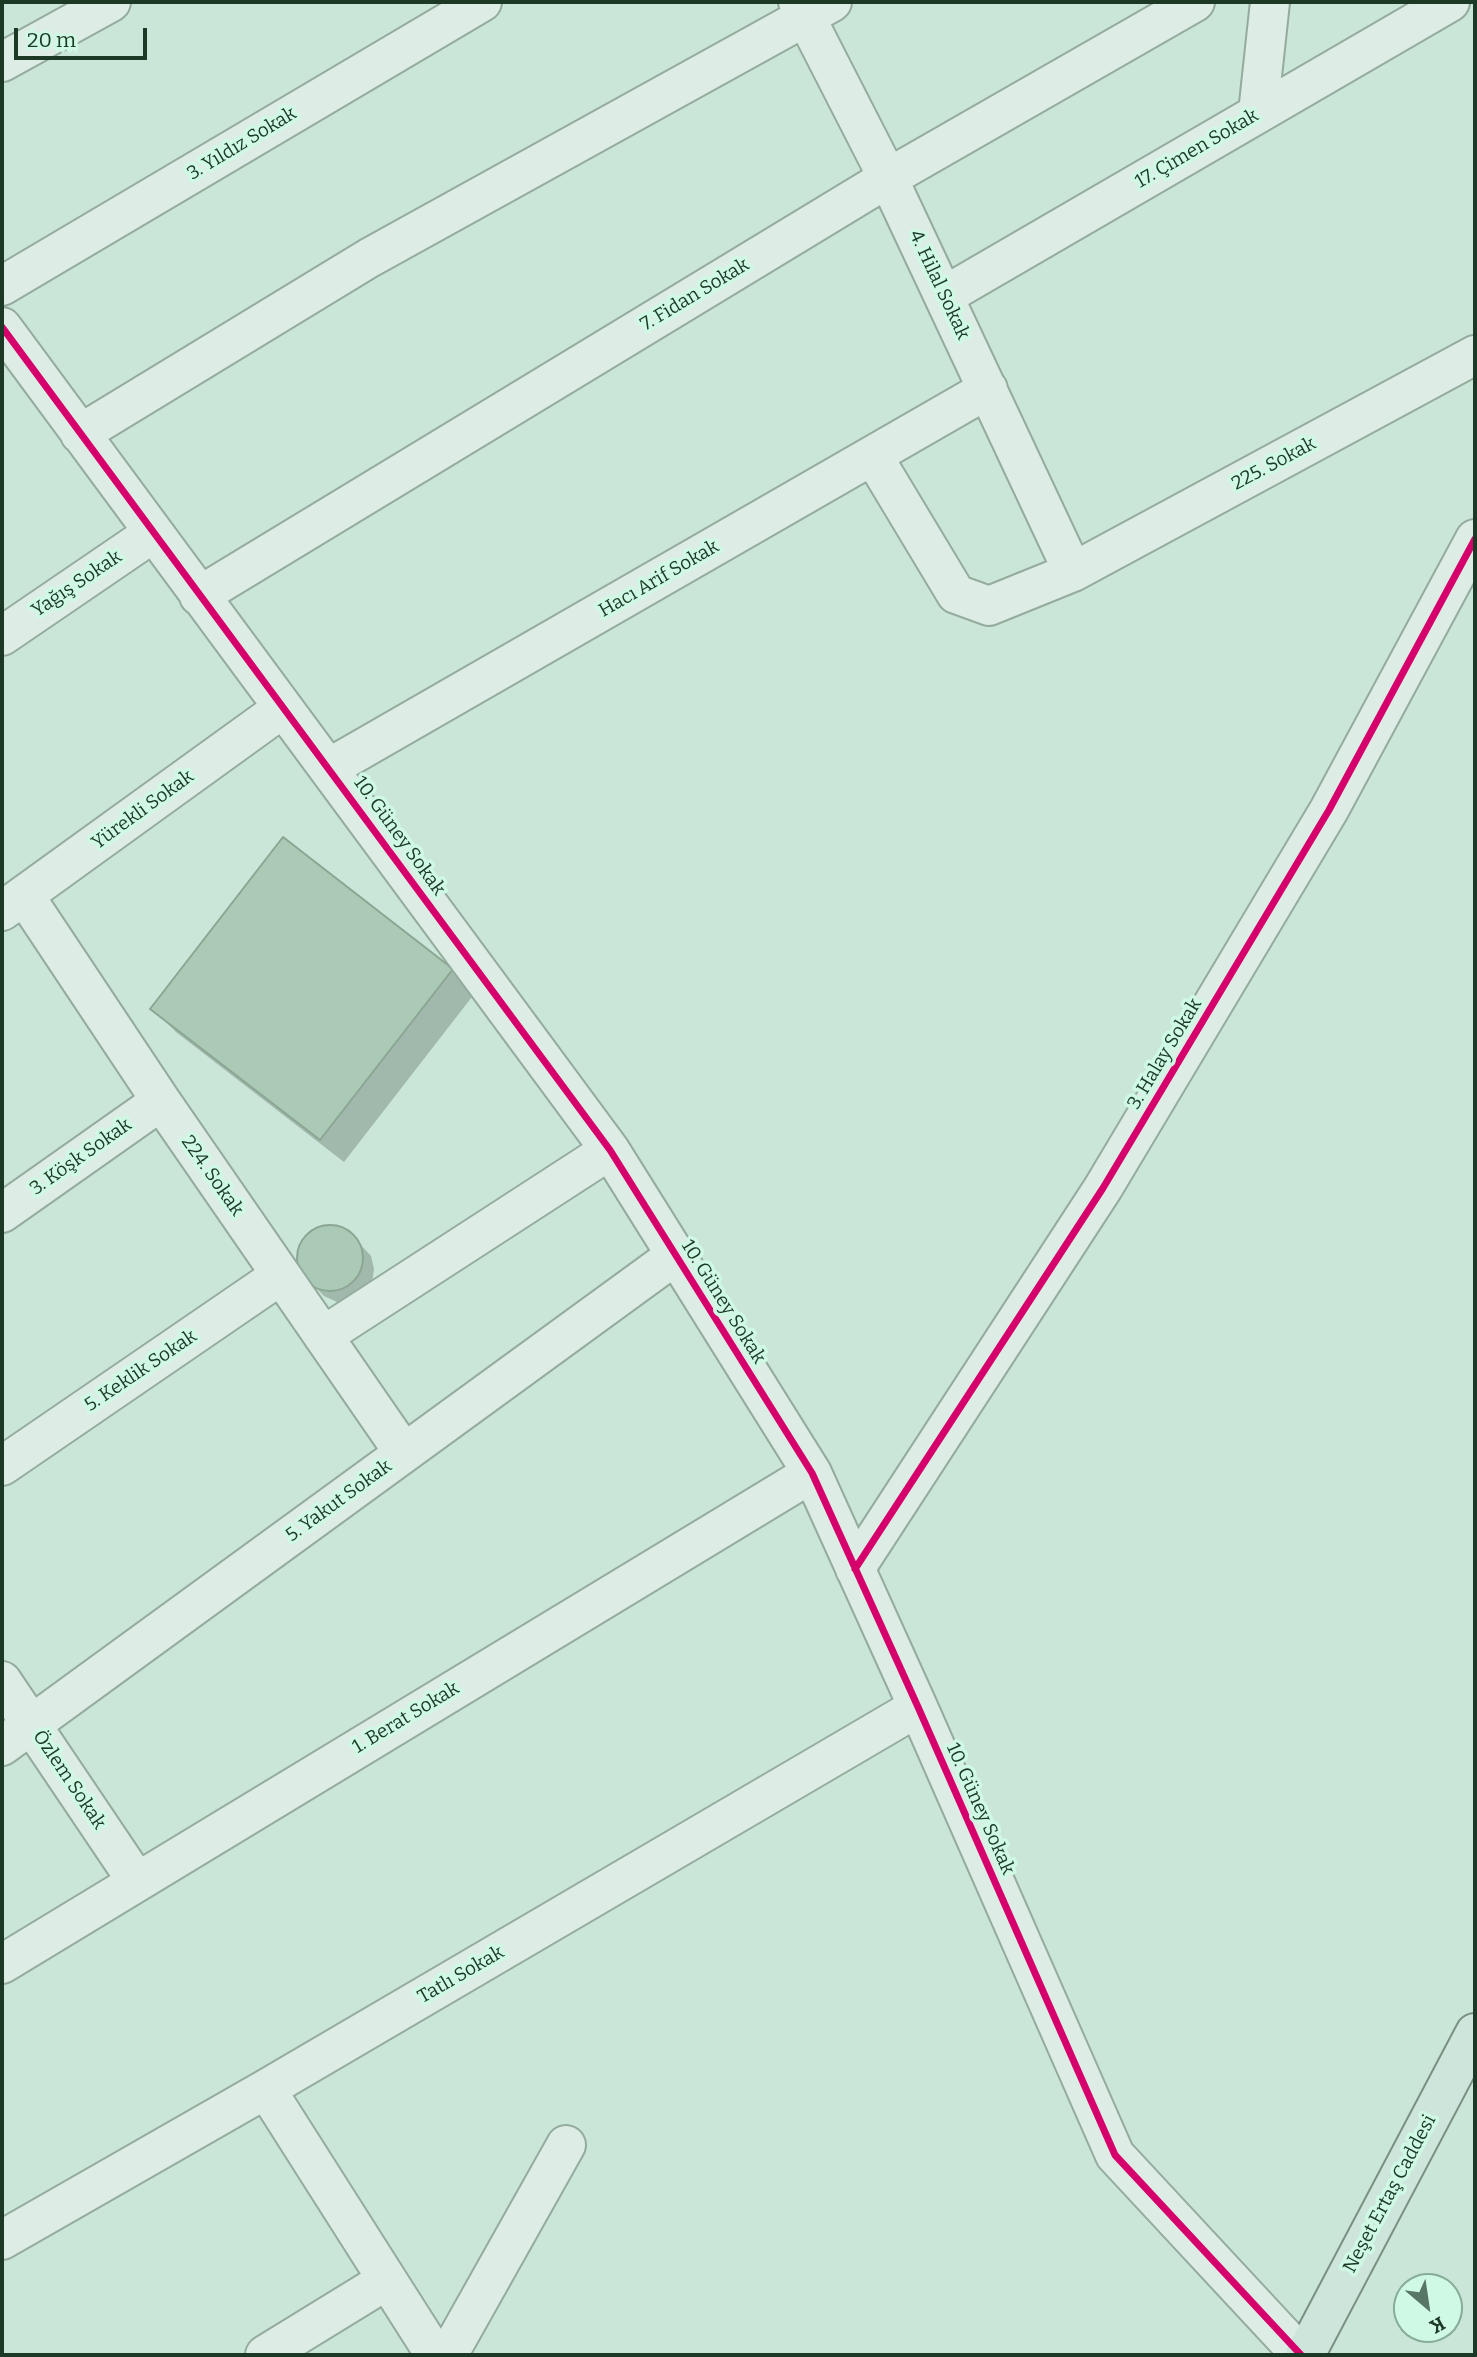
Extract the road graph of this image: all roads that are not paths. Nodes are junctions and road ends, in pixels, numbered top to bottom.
1 (111, 2) edge
2 (482, 2) edge
3 (1195, 2) edge
4 (1270, 2) edge
5 (1450, 2) edge
6 (812, 6) edge
7 (2, 62) edge
8 (1258, 113) junction
9 (888, 178) junction
10 (2, 286) edge
11 (944, 296) junction
12 (2, 327) edge
13 (1475, 355) edge
14 (988, 389) junction
15 (80, 434) junction
16 (873, 456) junction
17 (153, 533) junction
18 (1475, 539) edge
19 (1073, 572) junction
20 (199, 596) junction
21 (2, 636) edge
22 (284, 708) junction
23 (329, 768) junction
24 (13, 903) edge
25 (161, 1101) junction
26 (610, 1150) junction
27 (2, 1213) edge
28 (676, 1255) junction
29 (281, 1275) junction
30 (323, 1336) junction
31 (404, 1453) junction
32 (2, 1466) edge
33 (812, 1473) junction
34 (855, 1569) junction
35 (2, 1681) edge
36 (918, 1707) junction
37 (17, 1735) edge
38 (136, 1880) junction
39 (2, 1964) edge
40 (1474, 2038) edge
41 (266, 2090) junction
42 (566, 2146) dead end
43 (2, 2240) edge
44 (387, 2280) junction
45 (265, 2355) edge
46 (435, 2355) edge
47 (448, 2355) edge
48 (1303, 2355) edge

1 - 7 street
2 - 10 street, 3. Yıldız Sokak
3 - 9 street, 7. Fidan Sokak
4 - 8 street
5 - 8 street, 17. Çimen Sokak
6 - 9 street, 4. Hilal Sokak
6 - 15 street
8 - 11 street, 17. Çimen Sokak
9 - 11 street, 4. Hilal Sokak
9 - 20 street, 7. Fidan Sokak
11 - 14 street, 4. Hilal Sokak
12 - 15 street, 10. Güney Sokak
13 - 19 street, 225. Sokak
14 - 16 street, Hacı Arif Sokak
14 - 19 street, 4. Hilal Sokak
15 - 17 street, 10. Güney Sokak
16 - 19 street, 225. Sokak
16 - 23 street, Hacı Arif Sokak
17 - 20 street, 10. Güney Sokak
17 - 21 street, Yağış Sokak
18 - 34 street, 3. Halay Sokak
20 - 22 street, 10. Güney Sokak
22 - 23 street, 10. Güney Sokak
22 - 24 street, Yürekli Sokak
23 - 26 street, 10. Güney Sokak
24 - 25 street, 224. Sokak
25 - 27 street, 3. Köşk Sokak
25 - 29 street, 224. Sokak
26 - 28 street, 10. Güney Sokak
26 - 30 street
28 - 31 street, 5. Yakut Sokak
28 - 33 street, 10. Güney Sokak
29 - 30 street, 224. Sokak
29 - 32 street, 5. Keklik Sokak
30 - 31 street, 224. Sokak
31 - 37 street, 5. Yakut Sokak
33 - 34 street, 10. Güney Sokak
33 - 38 street, 1. Berat Sokak
34 - 36 street, 10. Güney Sokak
35 - 37 street, Özlem Sokak
36 - 41 street, Tatlı Sokak
36 - 48 street, 10. Güney Sokak
37 - 38 street, Özlem Sokak
38 - 39 street, 1. Berat Sokak
40 - 48 main road, Neşet Ertaş Caddesi
41 - 43 street, Tatlı Sokak
41 - 44 street
42 - 47 street
44 - 45 street
44 - 46 street

